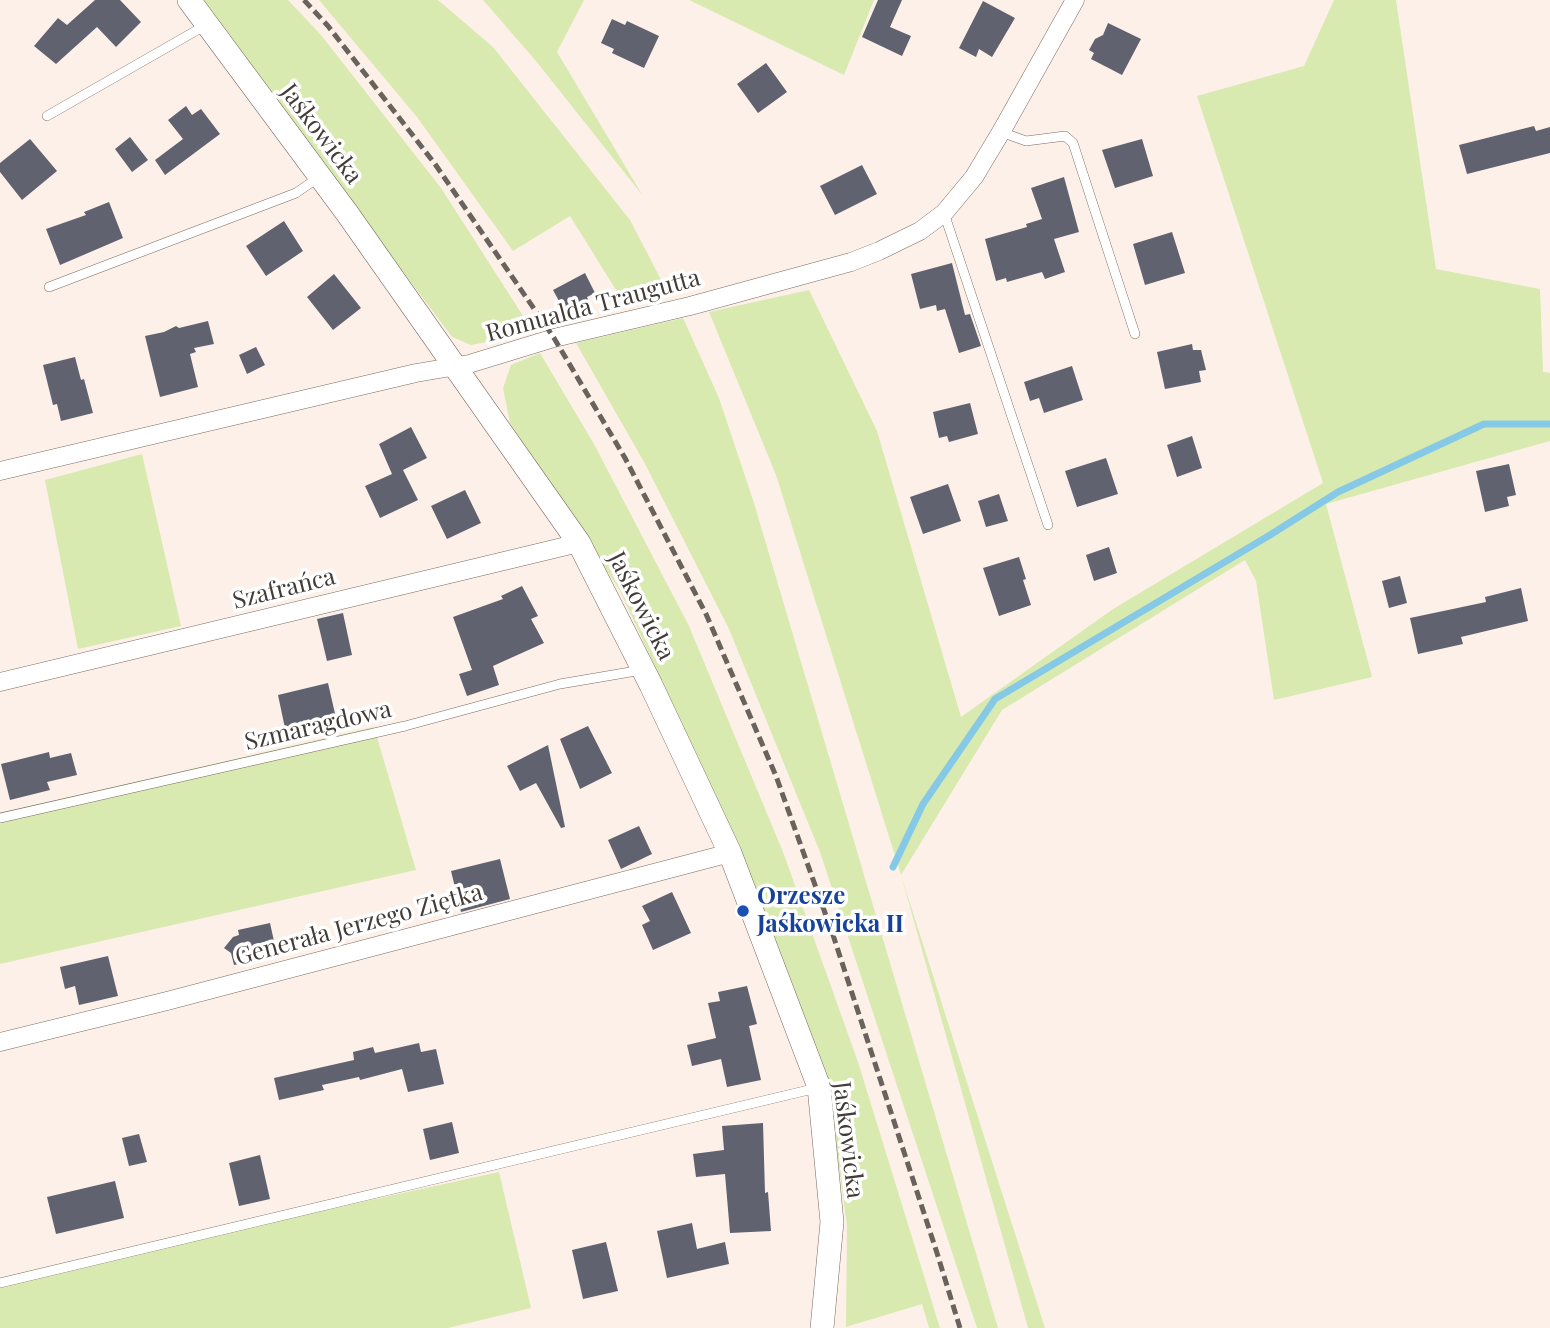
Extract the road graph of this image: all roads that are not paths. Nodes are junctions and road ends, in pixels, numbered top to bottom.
1 (189, 0) edge
2 (1075, 0) edge
3 (207, 24) junction
4 (47, 116) dead end
5 (1001, 132) junction
6 (320, 176) junction
7 (944, 213) junction
8 (49, 287) dead end
9 (1135, 334) dead end
10 (456, 365) junction
11 (0, 471) edge
12 (1048, 524) dead end
13 (579, 543) junction
14 (644, 670) junction
15 (0, 682) edge
16 (0, 818) edge
17 (730, 853) junction
18 (0, 1042) edge
19 (818, 1087) junction
20 (0, 1283) edge
21 (822, 1328) edge

1 - 3 street, Jaśkowicka
2 - 5 street, Romualda Traugutta
3 - 4 lane
3 - 6 street, Jaśkowicka
5 - 7 street, Romualda Traugutta
5 - 9 lane
6 - 8 lane
6 - 10 street, Jaśkowicka
7 - 10 street, Romualda Traugutta
7 - 12 lane
10 - 11 street, Romualda Traugutta
10 - 13 street, Jaśkowicka
13 - 14 street, Jaśkowicka
13 - 15 street, Szafrańca
14 - 16 lane, Szmaragdowa
14 - 17 street, Jaśkowicka
17 - 18 street, Generała Jerzego Ziętka
17 - 19 street, Jaśkowicka
19 - 20 lane
19 - 21 street, Jaśkowicka

